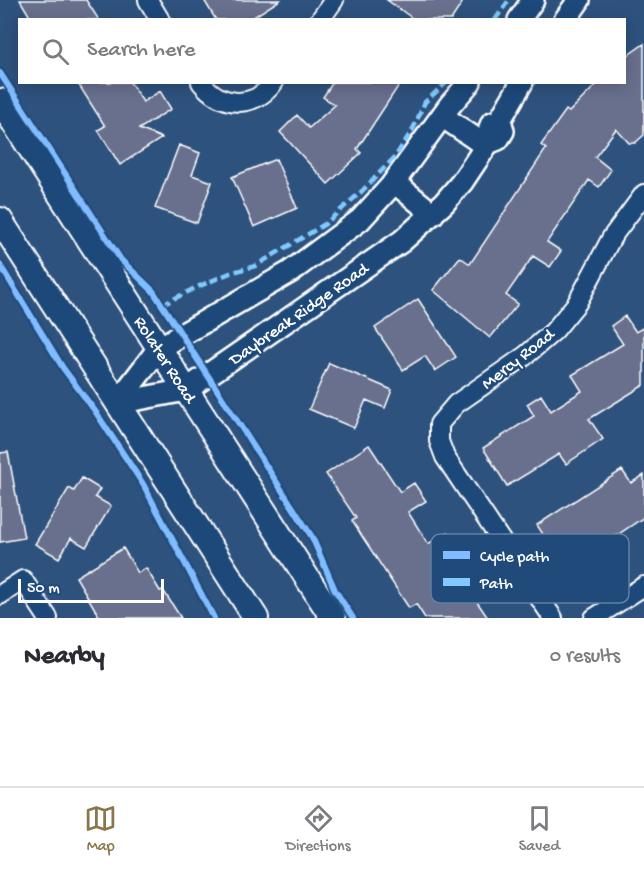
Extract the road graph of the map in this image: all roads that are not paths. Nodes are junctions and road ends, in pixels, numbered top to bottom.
1 (148, 0) edge
2 (334, 0) edge
3 (533, 0) edge
4 (579, 0) edge
5 (159, 18) edge
6 (321, 18) edge
7 (520, 18) edge
8 (566, 18) edge
9 (203, 84) edge
10 (273, 84) edge
11 (468, 84) edge
12 (521, 84) edge
13 (0, 101) edge
14 (442, 116) junction
15 (487, 145) junction
16 (394, 183) junction
17 (644, 194) edge
18 (433, 214) junction
19 (0, 220) edge
20 (159, 348) junction
21 (186, 390) junction
22 (117, 403) junction
23 (497, 534) edge
24 (644, 586) edge
25 (0, 595) edge
26 (629, 596) edge
27 (543, 603) edge
28 (617, 603) edge
29 (48, 618) edge
30 (256, 618) edge
31 (333, 618) edge
32 (553, 618) edge
33 (594, 618) edge

1 - 5 street
2 - 6 street
3 - 7 street
4 - 8 street
9 - 10 street
11 - 14 street
12 - 15 street, Daybreak Ridge Road
13 - 20 main road, Rolater Road
14 - 15 street
14 - 16 street
15 - 18 street, Daybreak Ridge Road
16 - 18 street
16 - 20 street
17 - 23 street, Mercy Road
18 - 21 street, Daybreak Ridge Road
19 - 22 main road
20 - 21 main road, Rolater Road
20 - 22 street
21 - 22 street, Daybreak Ridge Road
21 - 31 main road, Rolater Road
22 - 30 main road
24 - 26 street
25 - 29 street
27 - 32 street, Mercy Road
28 - 33 street

